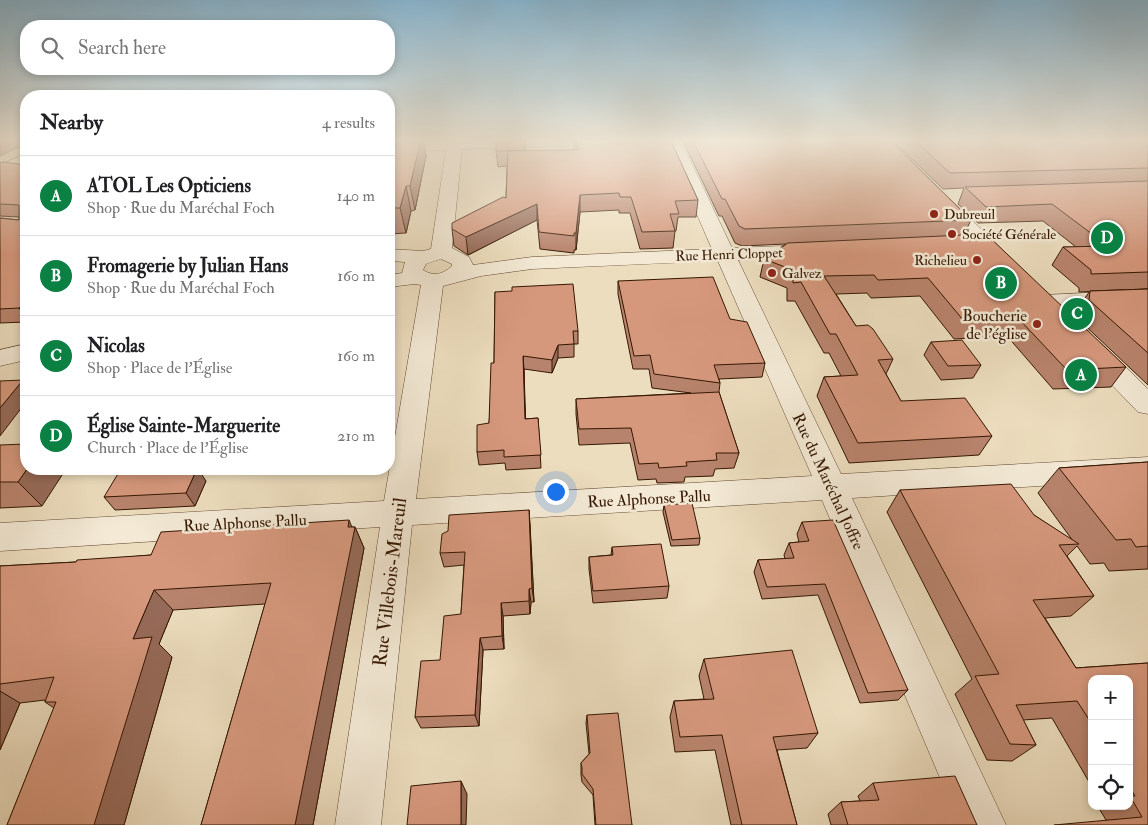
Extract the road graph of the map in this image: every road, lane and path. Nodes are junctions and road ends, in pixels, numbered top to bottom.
1 (449, 178) edge
2 (689, 178) edge
3 (960, 196) dead end
4 (986, 244) junction
5 (961, 245) edge
6 (831, 250) edge
7 (724, 254) junction
8 (395, 256) edge
9 (437, 267) junction
10 (395, 279) edge
11 (1032, 289) junction
12 (1148, 297) edge
13 (20, 353) edge
14 (0, 358) edge
15 (1148, 405) edge
16 (1148, 468) edge
17 (832, 487) junction
18 (397, 513) junction
19 (0, 537) edge
20 (358, 825) edge
21 (983, 825) edge

1 - 9 street, Rue Villebois-Mareuil
2 - 7 street, Rue du Maréchal Joffre
3 - 4 street
4 - 5 street
4 - 11 street
6 - 7 street, Rue Henri Cloppet
7 - 9 street, Rue Henri Cloppet
7 - 17 street, Rue du Maréchal Joffre
8 - 9 street, Rue Henri Cloppet
9 - 10 street
9 - 18 street, Rue Villebois-Mareuil
11 - 12 street
11 - 15 street
13 - 14 street
16 - 17 street, Rue Alphonse Pallu
17 - 18 street, Rue Alphonse Pallu
17 - 21 street, Rue du Maréchal Joffre
18 - 19 street, Rue Alphonse Pallu
18 - 20 street, Rue Villebois-Mareuil

